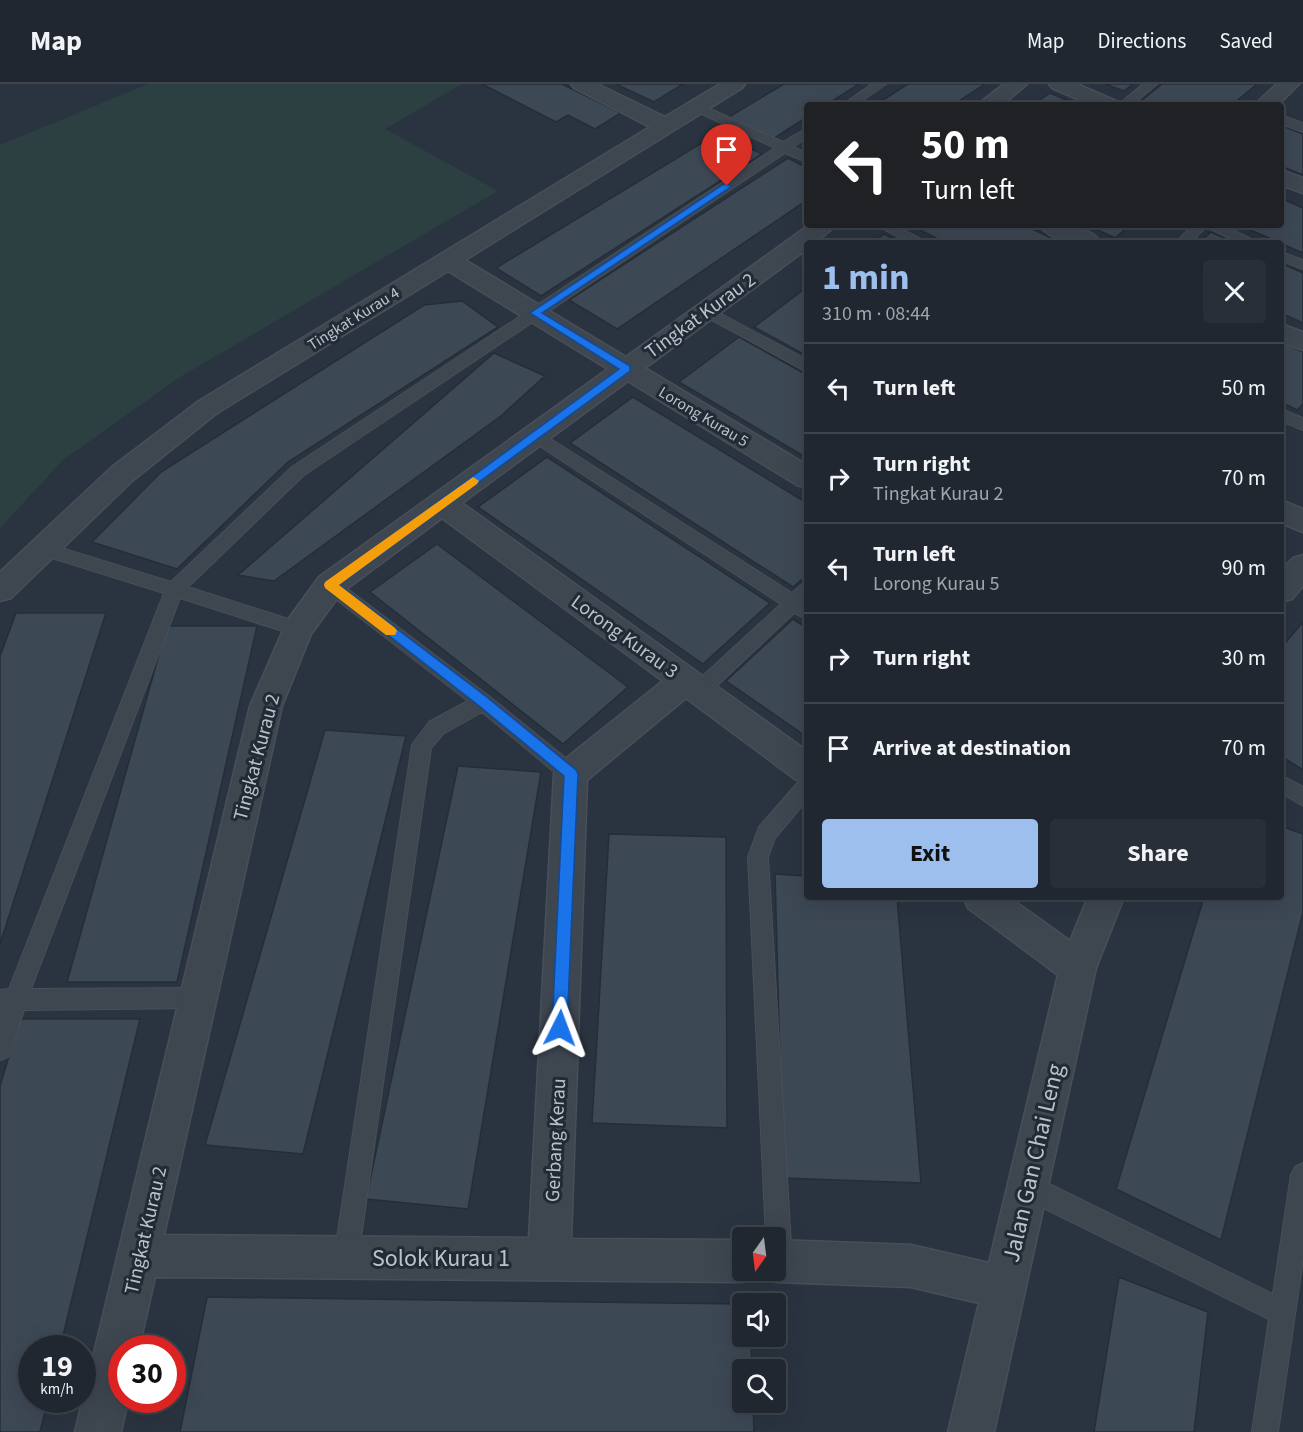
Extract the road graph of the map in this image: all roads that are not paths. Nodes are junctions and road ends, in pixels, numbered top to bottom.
1 (581, 84) edge
2 (880, 84) edge
3 (1017, 84) edge
4 (1059, 84) edge
5 (1151, 84) edge
6 (1289, 84) edge
7 (732, 85) edge
8 (853, 102) edge
9 (992, 102) edge
10 (1102, 102) edge
11 (1128, 102) edge
12 (1268, 102) edge
13 (697, 107) junction
14 (1284, 120) edge
15 (666, 126) junction
16 (1303, 128) edge
17 (804, 134) edge
18 (785, 147) junction
19 (804, 156) edge
20 (1284, 178) edge
21 (1303, 186) edge
22 (820, 228) edge
23 (889, 228) edge
24 (1058, 228) edge
25 (1198, 228) edge
26 (1219, 228) edge
27 (915, 240) edge
28 (1084, 240) edge
29 (1185, 240) edge
30 (1245, 240) edge
31 (783, 255) junction
32 (1284, 257) edge
33 (447, 260) junction
34 (1303, 265) edge
35 (804, 266) edge
36 (706, 311) junction
37 (535, 313) junction
38 (1284, 333) edge
39 (1303, 342) edge
40 (804, 365) edge
41 (627, 369) junction
42 (1284, 416) edge
43 (1303, 425) edge
44 (535, 435) junction
45 (804, 476) edge
46 (442, 503) junction
47 (1284, 512) edge
48 (1303, 522) edge
49 (42, 548) junction
50 (1303, 566) edge
51 (330, 585) junction
52 (1284, 588) edge
53 (0, 590) edge
54 (174, 590) junction
55 (800, 608) edge
56 (298, 629) junction
57 (692, 686) junction
58 (483, 702) junction
59 (804, 768) edge
60 (571, 774) junction
61 (1284, 785) edge
62 (804, 789) edge
63 (1303, 797) edge
64 (985, 900) edge
65 (1105, 900) edge
66 (1078, 968) junction
67 (198, 998) junction
68 (8, 1000) edge
69 (0, 1049) edge
70 (1303, 1174) edge
71 (1028, 1187) junction
72 (765, 1227) edge
73 (139, 1256) junction
74 (346, 1258) junction
75 (549, 1259) junction
76 (732, 1261) edge
77 (786, 1262) edge
78 (1004, 1288) junction
79 (1282, 1312) junction
80 (99, 1432) edge
81 (971, 1432) edge
82 (1265, 1432) edge

1 - 15 street
2 - 8 lane
3 - 9 street
4 - 10 street
5 - 11 lane
6 - 12 street
7 - 13 street, Tingkat Kurau 4
13 - 15 street, Tingkat Kurau 4
13 - 18 lane
14 - 16 lane
15 - 33 street, Tingkat Kurau 4
17 - 18 lane
18 - 19 lane
18 - 37 lane
20 - 21 street
22 - 31 street, Tingkat Kurau 2
23 - 27 lane
24 - 28 street
25 - 29 lane
26 - 30 lane
31 - 35 street
31 - 36 street, Tingkat Kurau 2
32 - 34 lane
33 - 37 street, Lorong Kurau 5
33 - 49 street, Tingkat Kurau 4
36 - 40 lane
36 - 41 street, Tingkat Kurau 2
37 - 41 street, Lorong Kurau 5
37 - 54 lane
38 - 39 street
41 - 44 street, Tingkat Kurau 2
41 - 45 street, Lorong Kurau 5
42 - 43 lane
44 - 46 street, Tingkat Kurau 2
44 - 55 lane
46 - 51 street, Tingkat Kurau 2
46 - 57 street, Lorong Kurau 3
47 - 48 street
49 - 53 street, Tingkat Kurau 4
49 - 54 lane
50 - 52 street
51 - 56 street, Tingkat Kurau 2
51 - 58 lane
54 - 56 lane
54 - 68 lane
55 - 57 lane
56 - 67 street, Tingkat Kurau 2
57 - 59 street, Lorong Kurau 3
57 - 60 street
58 - 60 lane
58 - 74 lane
60 - 75 street, Gerbang Kerau
61 - 63 lane
62 - 72 lane
64 - 66 street
65 - 66 street, Jalan Gan Chai Leng
66 - 71 street, Jalan Gan Chai Leng
67 - 68 lane
67 - 73 street, Tingkat Kurau 2
68 - 69 lane
70 - 79 lane
71 - 78 street, Jalan Gan Chai Leng
71 - 79 lane
73 - 74 street, Solok Kurau 1
73 - 80 street, Tingkat Kurau 2
74 - 75 street, Solok Kurau 1
75 - 76 street, Solok Kurau 1
77 - 78 street, Solok Kurau 1
78 - 81 street, Jalan Gan Chai Leng
79 - 82 lane

